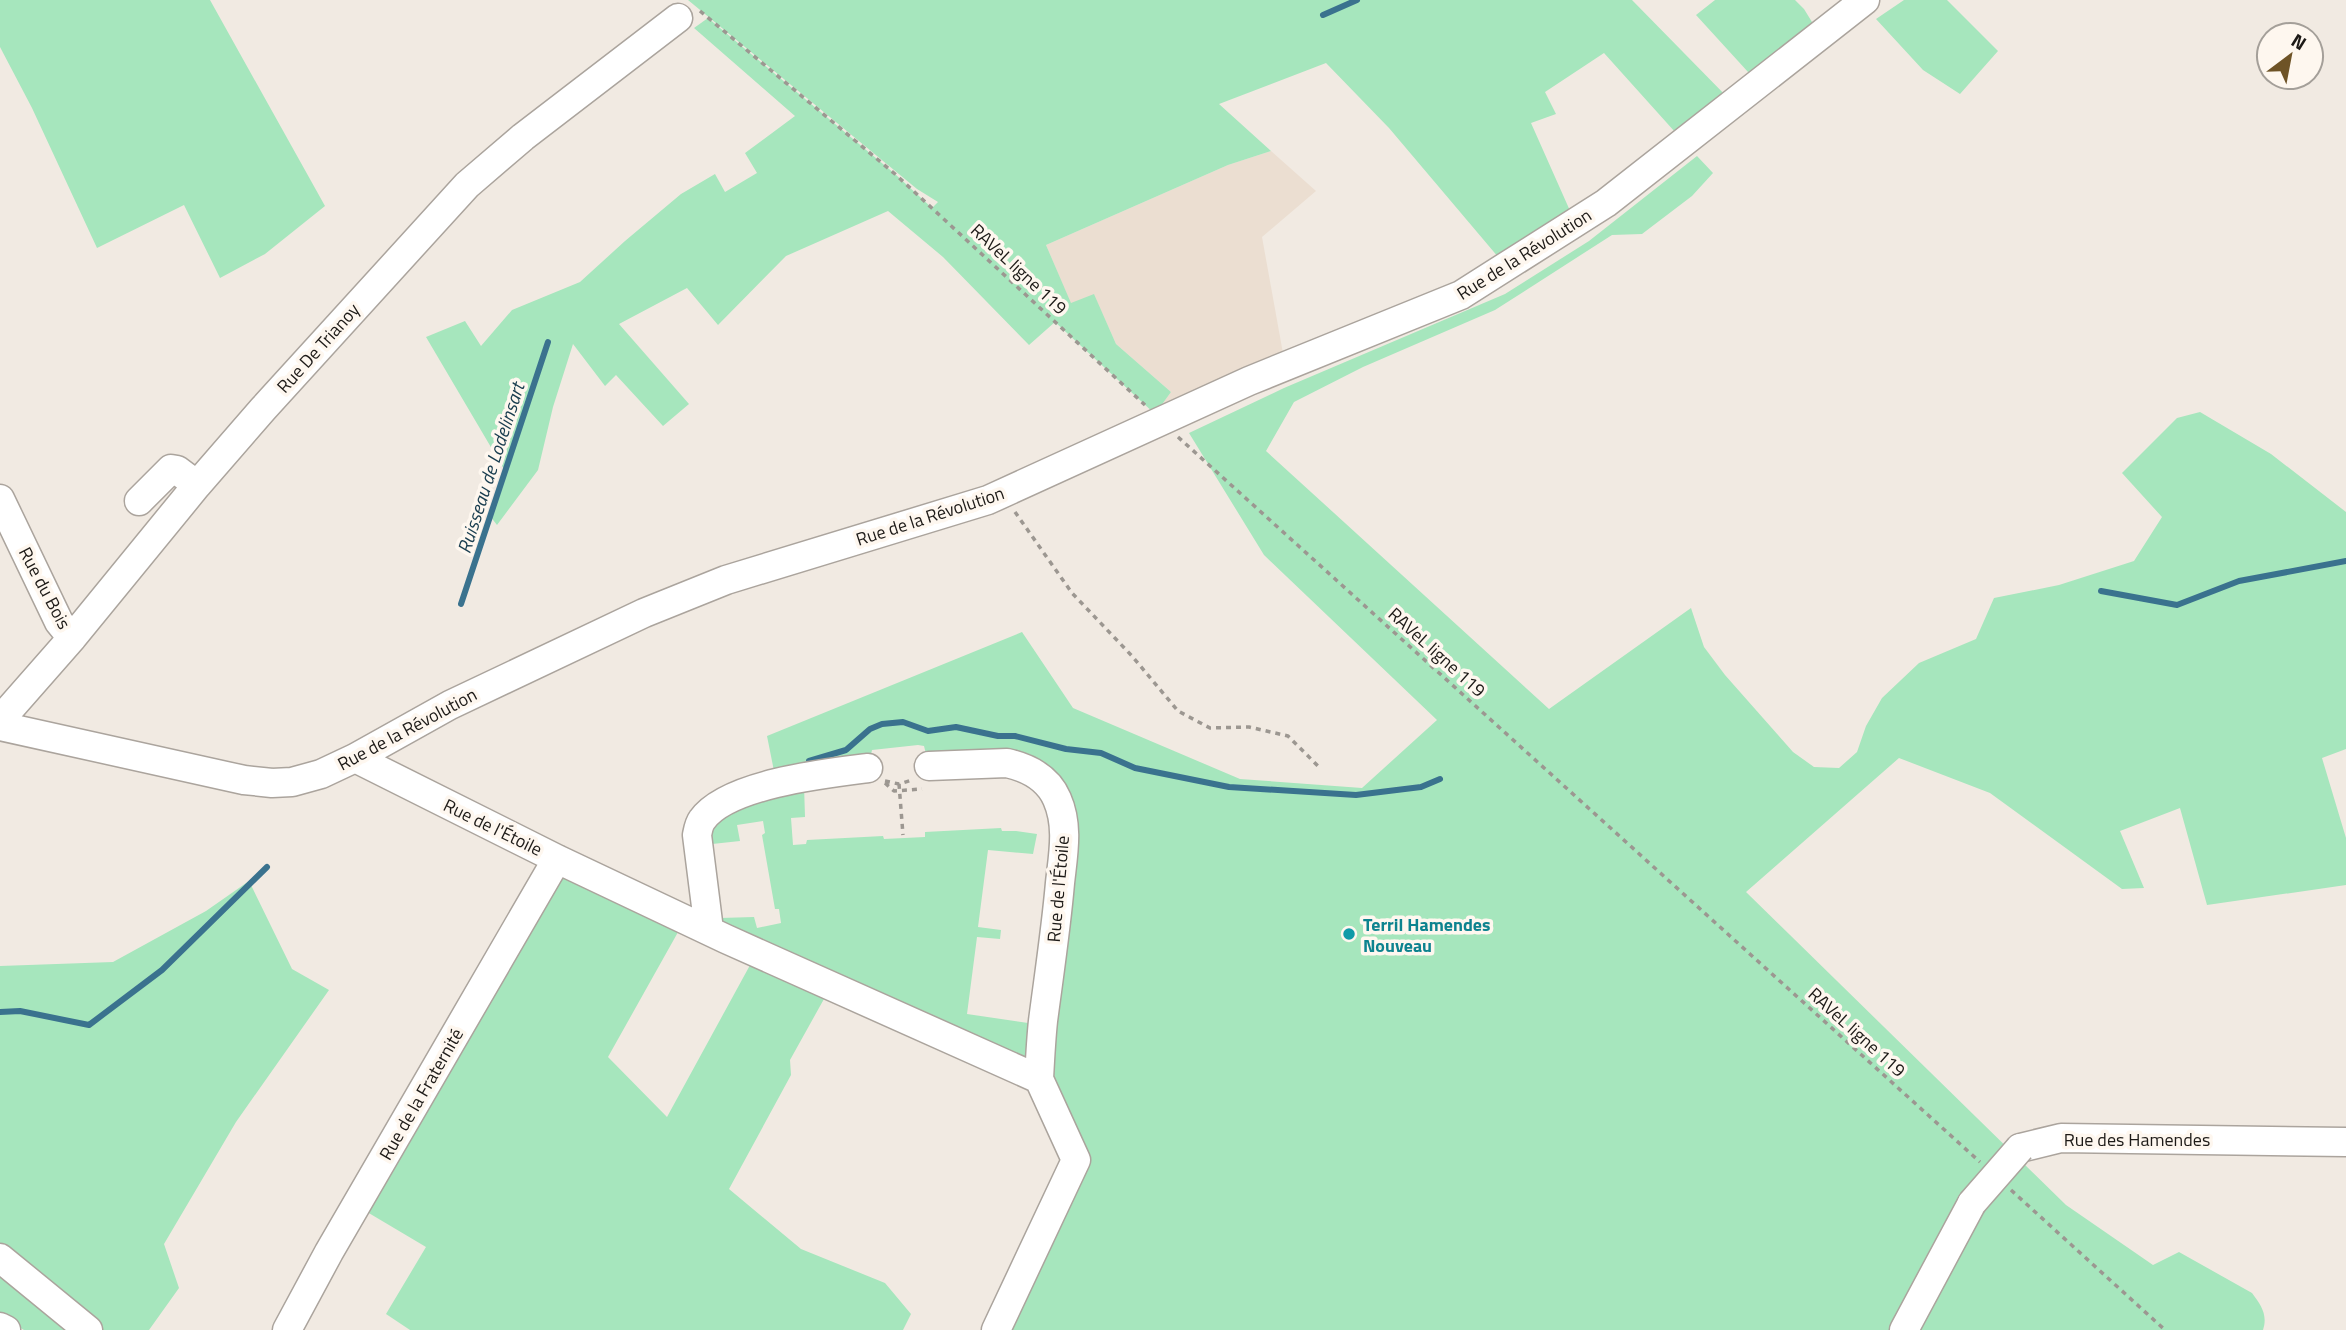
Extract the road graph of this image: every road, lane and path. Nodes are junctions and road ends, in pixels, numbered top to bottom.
1 (1865, 0) edge
2 (685, 12) joint
3 (1161, 420) junction
4 (197, 485) junction
5 (1002, 494) junction
6 (0, 499) edge
7 (139, 501) dead end
8 (72, 638) junction
9 (0, 720) edge
10 (0, 726) edge
11 (355, 758) junction
12 (1318, 766) dead end
13 (876, 775) junction
14 (927, 777) junction
15 (900, 784) junction
16 (900, 791) junction
17 (903, 835) dead end
18 (556, 859) junction
19 (709, 930) junction
20 (1039, 1079) junction
21 (2346, 1142) edge
22 (1986, 1168) dead end
23 (2006, 1186) dead end
24 (0, 1258) edge
25 (0, 1327) edge
26 (6, 1330) edge
27 (88, 1330) edge
28 (286, 1330) edge
29 (996, 1330) edge
30 (1904, 1330) edge
31 (2165, 1330) edge

1 - 3 street, Rue de la Révolution
2 - 3 path, RAVeL ligne 119
2 - 4 street, Rue De Trianoy
3 - 5 street, Rue de la Révolution
3 - 22 path, RAVeL ligne 119
4 - 7 street
4 - 8 street, Rue De Trianoy
5 - 11 street, Rue de la Révolution
5 - 12 path
6 - 8 street, Rue du Bois
8 - 9 street, Rue De Trianoy
10 - 11 street, Rue de la Révolution
11 - 18 street, Rue de l'Étoile
13 - 15 path
13 - 16 path
13 - 19 street
14 - 15 path
14 - 16 path
14 - 20 street, Rue de l'Étoile
15 - 16 path
16 - 17 path
18 - 19 street, Rue de l'Étoile
18 - 28 street, Rue de la Fraternité
19 - 20 street, Rue de l'Étoile
20 - 29 street, Rue de l'Étoile
21 - 30 street, Rue des Hamendes, bridge
23 - 31 path
24 - 27 street
25 - 26 street

